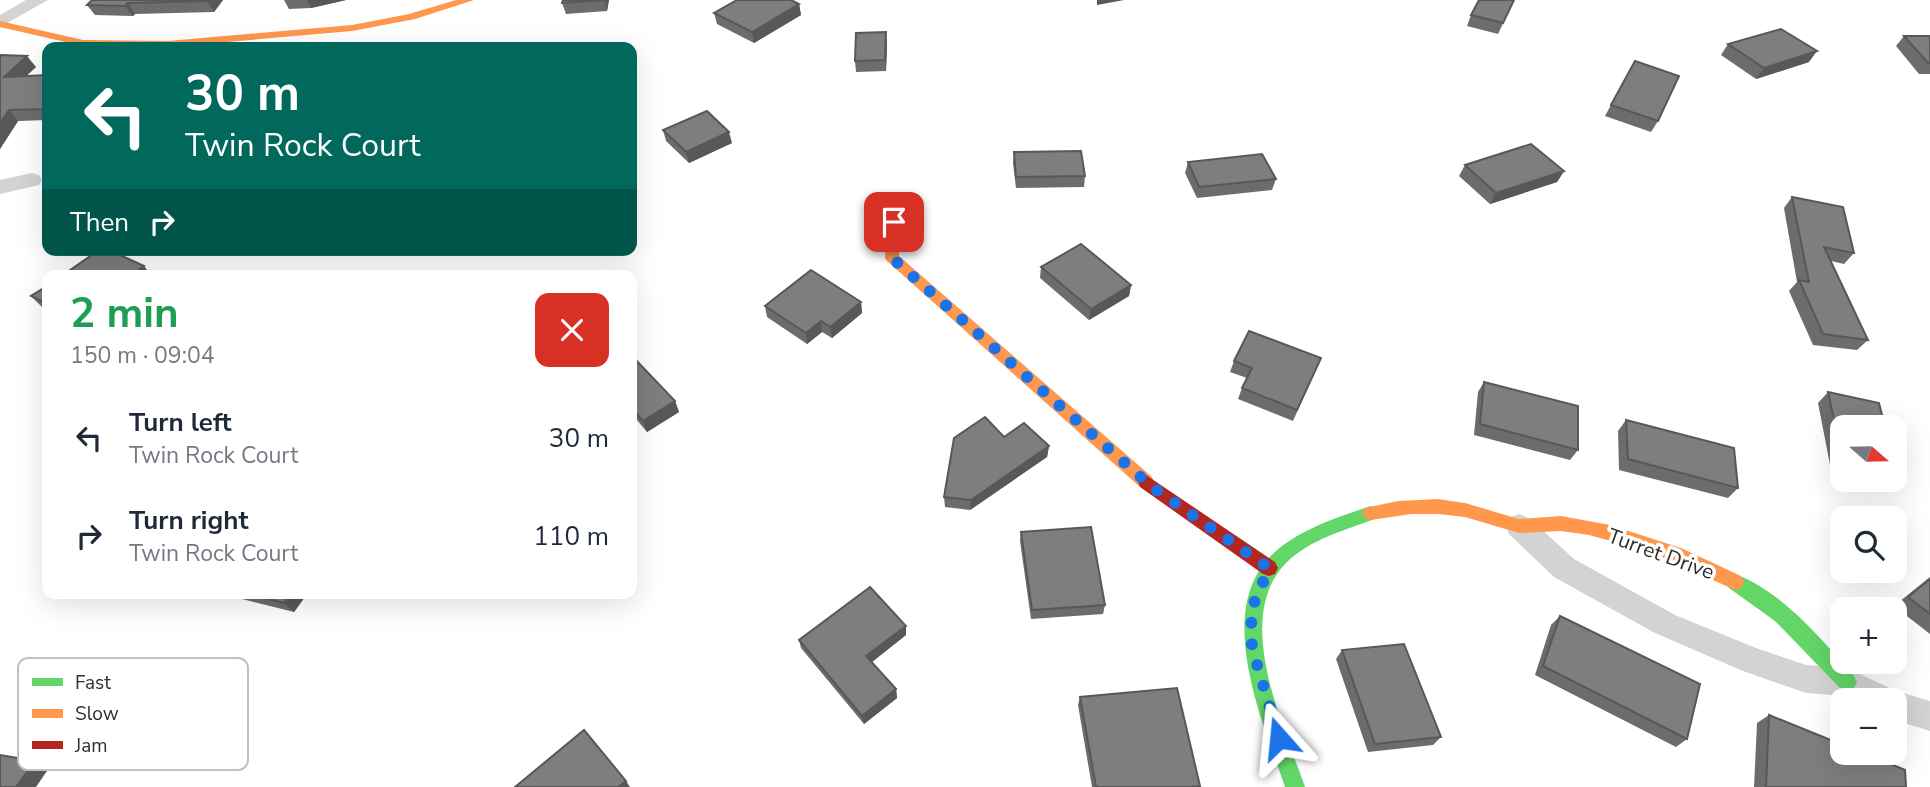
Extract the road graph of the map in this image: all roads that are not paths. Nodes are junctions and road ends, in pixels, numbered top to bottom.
1 (39, 0) edge
2 (468, 0) edge
3 (0, 23) edge
4 (84, 42) edge
5 (200, 42) edge
6 (32, 180) dead end
7 (0, 187) edge
8 (894, 222) dead end
9 (1519, 526) junction
10 (1269, 568) junction
11 (1847, 682) junction
12 (1860, 688) edge
13 (1907, 709) edge
14 (1930, 716) edge
15 (1295, 787) edge

1 - 3 street
2 - 5 street
3 - 4 street
6 - 7 street
8 - 10 street
9 - 10 street, Turret Drive
9 - 11 street, Turret Drive
9 - 11 street, Turret Drive
10 - 15 street
11 - 12 street, Turret Drive
13 - 14 street

